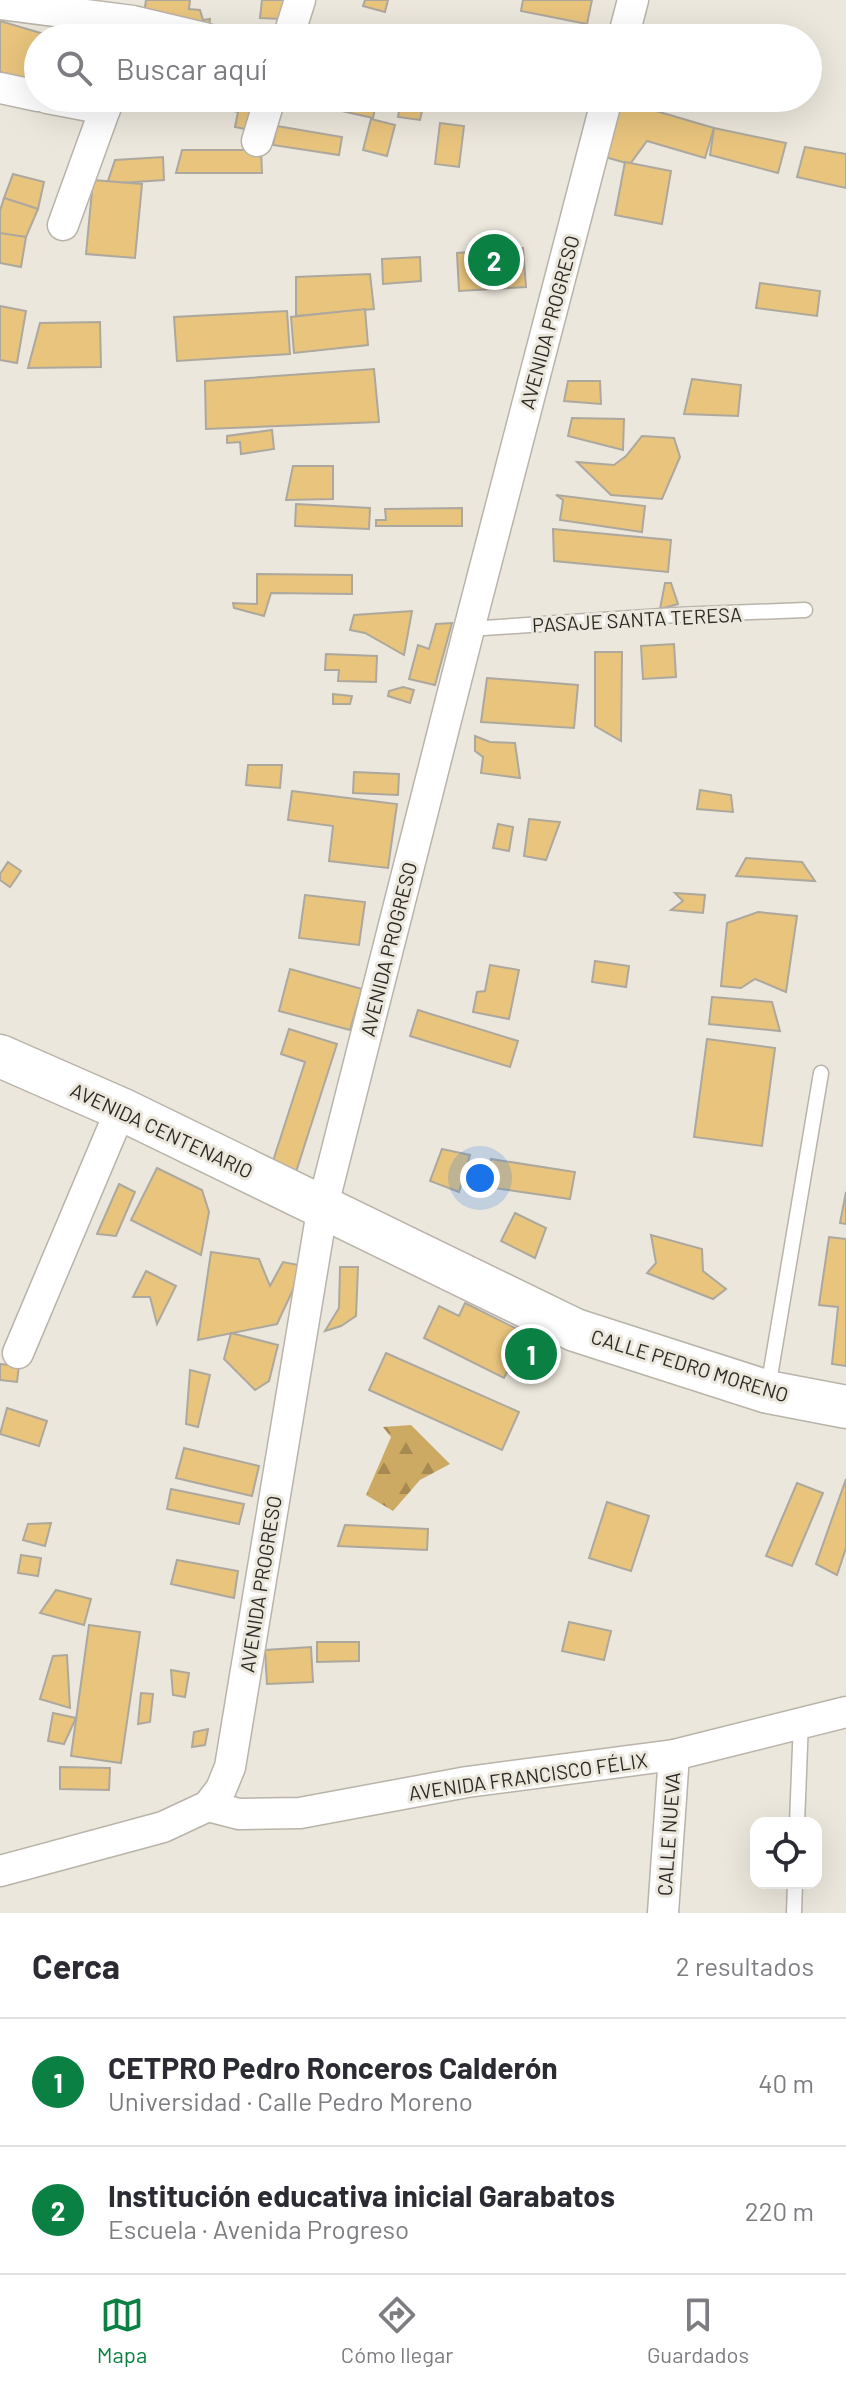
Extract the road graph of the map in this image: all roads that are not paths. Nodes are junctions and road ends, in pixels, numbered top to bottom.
1 (300, 0) edge
2 (633, 0) edge
3 (0, 4) edge
4 (133, 20) edge
5 (292, 24) edge
6 (627, 24) edge
7 (0, 88) edge
8 (24, 93) edge
9 (104, 112) edge
10 (266, 112) edge
11 (603, 112) edge
12 (257, 141) dead end
13 (63, 225) dead end
14 (805, 610) dead end
15 (469, 629) junction
16 (0, 1056) edge
17 (821, 1073) dead end
18 (121, 1109) junction
19 (323, 1205) junction
20 (18, 1353) dead end
21 (768, 1392) junction
22 (846, 1407) edge
23 (846, 1712) edge
24 (801, 1721) junction
25 (674, 1755) junction
26 (208, 1806) junction
27 (797, 1817) edge
28 (0, 1871) edge
29 (795, 1889) edge
30 (663, 1913) edge
31 (794, 1913) edge

1 - 5 street
2 - 6 street
3 - 4 street
7 - 8 street
9 - 13 street
10 - 12 street
11 - 15 street, AVENIDA PROGRESO
14 - 15 lane, PASAJE SANTA TERESA
15 - 19 street, AVENIDA PROGRESO
16 - 18 main road, AVENIDA CENTENARIO
17 - 21 lane
18 - 19 main road, AVENIDA CENTENARIO
18 - 20 street
19 - 21 main road, CALLE PEDRO MORENO
19 - 26 street, AVENIDA PROGRESO
21 - 22 main road, CALLE PEDRO MORENO
23 - 24 street, AVENIDA FRANCISCO FÉLIX
24 - 25 street, AVENIDA FRANCISCO FÉLIX
24 - 27 lane
25 - 26 street, AVENIDA FRANCISCO FÉLIX
25 - 30 street, CALLE NUEVA
26 - 28 street
29 - 31 lane

